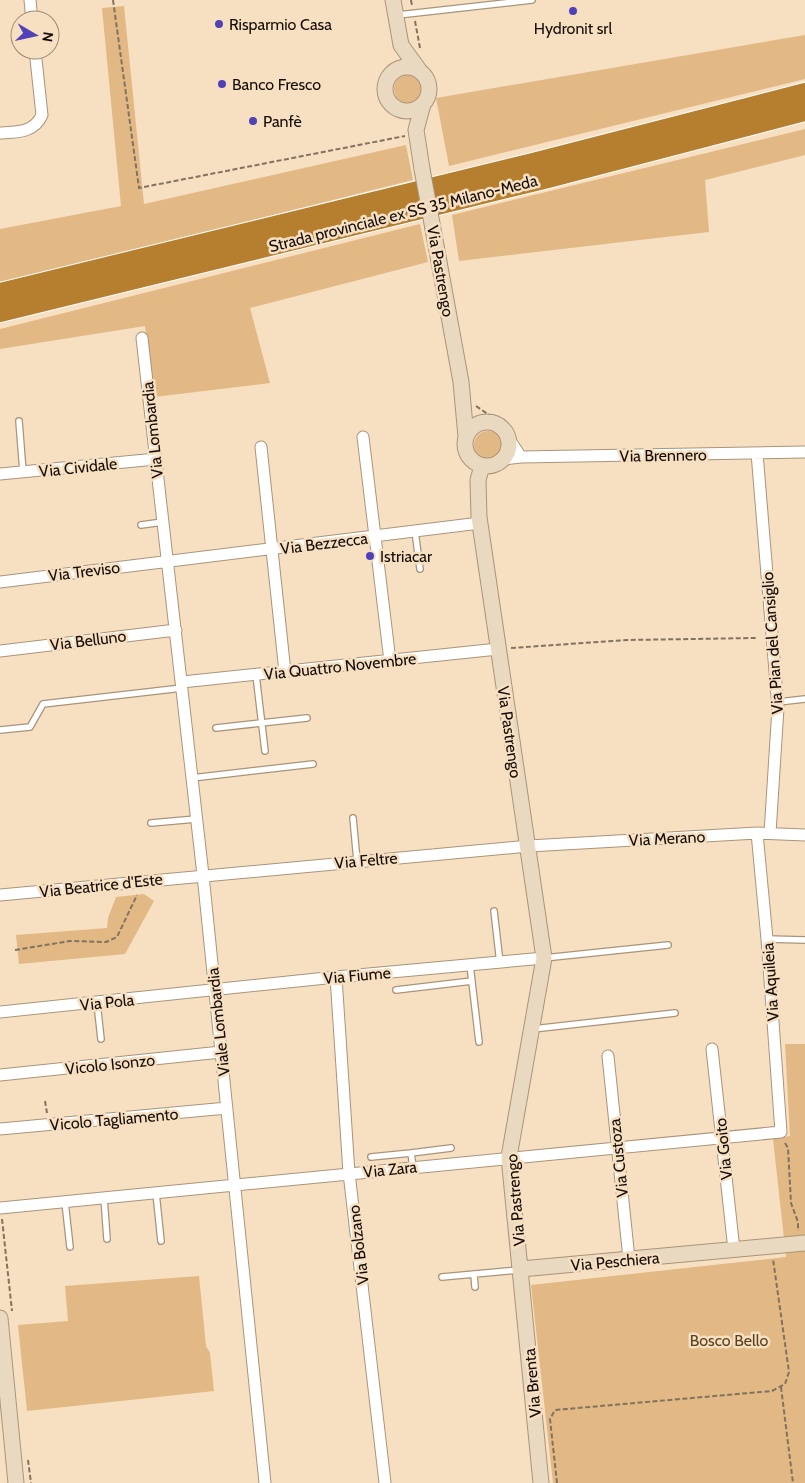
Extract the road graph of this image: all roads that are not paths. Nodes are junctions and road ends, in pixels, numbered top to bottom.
1 (393, 0) edge
2 (532, 0) edge
3 (396, 16) junction
4 (401, 45) junction
5 (36, 60) edge
6 (419, 70) junction
7 (390, 74) junction
8 (805, 93) edge
9 (423, 104) junction
10 (398, 109) junction
11 (805, 111) edge
12 (416, 132) junction
13 (0, 133) edge
14 (0, 293) edge
15 (0, 312) edge
16 (142, 338) dead end
17 (461, 382) junction
18 (19, 421) dead end
19 (492, 423) junction
20 (508, 432) junction
21 (363, 436) dead end
22 (466, 437) junction
23 (261, 447) dead end
24 (805, 452) edge
25 (757, 453) junction
26 (469, 456) junction
27 (521, 457) junction
28 (156, 459) junction
29 (503, 459) junction
30 (482, 466) junction
31 (23, 472) junction
32 (0, 474) edge
33 (478, 506) junction
34 (163, 522) junction
35 (480, 523) junction
36 (140, 525) dead end
37 (415, 531) junction
38 (375, 536) junction
39 (273, 549) junction
40 (168, 561) junction
41 (420, 569) dead end
42 (0, 582) edge
43 (176, 630) junction
44 (498, 649) junction
45 (0, 651) edge
46 (390, 660) junction
47 (285, 672) junction
48 (256, 675) junction
49 (182, 685) junction
50 (805, 699) edge
51 (778, 702) junction
52 (307, 718) dead end
53 (262, 723) junction
54 (216, 728) dead end
55 (0, 730) edge
56 (265, 751) dead end
57 (313, 764) dead end
58 (192, 778) junction
59 (353, 818) dead end
60 (196, 819) junction
61 (151, 824) dead end
62 (757, 833) junction
63 (770, 833) junction
64 (805, 835) edge
65 (529, 846) junction
66 (358, 861) junction
67 (203, 875) junction
68 (0, 895) edge
69 (494, 911) dead end
70 (767, 939) junction
71 (805, 940) edge
72 (668, 945) dead end
73 (544, 958) junction
74 (500, 963) junction
75 (470, 965) junction
76 (336, 977) junction
77 (472, 981) junction
78 (213, 990) junction
79 (396, 990) dead end
80 (97, 1003) junction
81 (0, 1012) edge
82 (675, 1013) dead end
83 (532, 1029) junction
84 (101, 1039) dead end
85 (480, 1042) dead end
86 (712, 1049) dead end
87 (221, 1052) junction
88 (608, 1056) dead end
89 (0, 1075) edge
90 (227, 1108) junction
91 (0, 1129) edge
92 (780, 1132) joint
93 (721, 1137) junction
94 (617, 1147) junction
95 (451, 1148) dead end
96 (412, 1153) junction
97 (371, 1157) dead end
98 (509, 1158) junction
99 (413, 1167) junction
100 (350, 1173) junction
101 (235, 1185) junction
102 (156, 1193) junction
103 (104, 1198) junction
104 (65, 1202) junction
105 (0, 1208) edge
106 (107, 1239) dead end
107 (161, 1241) dead end
108 (797, 1244) edge
109 (70, 1247) dead end
110 (734, 1250) junction
111 (629, 1259) junction
112 (474, 1274) junction
113 (522, 1276) junction
114 (442, 1277) dead end
115 (475, 1287) dead end
116 (0, 1326) edge
117 (16, 1483) edge
118 (265, 1483) edge
119 (385, 1483) edge
120 (541, 1483) edge

1 - 3 street
2 - 3 lane
3 - 4 street
4 - 6 street
4 - 7 street
5 - 13 street
6 - 7 street
6 - 9 street
7 - 10 street
8 - 14 highway, Strada provinciale ex SS 35 Milano-Meda
9 - 10 street
9 - 12 street, Via Pastrengo
10 - 12 street
11 - 15 highway, Strada provinciale ex SS 35 Milano-Meda
12 - 17 street, Via Pastrengo, bridge
16 - 28 street, Via Lombardia
17 - 19 street, Via Pastrengo
17 - 22 street, Via Pastrengo
18 - 31 lane
19 - 20 street
19 - 22 street
20 - 27 street
20 - 29 street
21 - 38 street
22 - 26 street
23 - 39 street
24 - 25 street, Via Brennero
25 - 27 street, Via Brennero
25 - 51 street, Via Pian del Cansiglio
26 - 30 street
26 - 33 street, Via Pastrengo
27 - 29 street, Via Brennero
28 - 31 street, Via Cividale
28 - 34 street, Via Lombardia
29 - 30 street
30 - 33 street, Via Pastrengo
31 - 32 street, Via Cividale
33 - 35 street, Via Pastrengo
34 - 36 lane
34 - 40 street, Via Lombardia
35 - 37 street, Via Bezzecca
35 - 44 street, Via Pastrengo
37 - 38 street, Via Bezzecca
37 - 41 lane
38 - 39 street, Via Bezzecca
38 - 46 street
39 - 40 street, Via Bezzecca
39 - 47 street
40 - 42 street, Via Treviso
40 - 43 street, Viale Lombardia
43 - 45 street, Via Belluno
43 - 49 street, Viale Lombardia
44 - 46 street, Via Quattro Novembre
44 - 65 street, Via Pastrengo
46 - 47 street, Via Quattro Novembre
47 - 48 street, Via Quattro Novembre
48 - 49 street, Via Quattro Novembre
48 - 53 lane
49 - 55 lane
49 - 58 street, Viale Lombardia
50 - 51 lane
51 - 63 street, Via Pian del Cansiglio
52 - 53 lane
53 - 54 lane
53 - 56 lane
57 - 58 lane
58 - 60 street, Viale Lombardia
59 - 66 lane
60 - 61 lane
60 - 67 street, Viale Lombardia
62 - 63 street, Via Merano
62 - 65 street, Via Merano
62 - 70 street, Via Aquileia
63 - 64 street, Via Merano
65 - 66 street, Via Feltre
65 - 73 street, Via Pastrengo
66 - 67 street, Via Feltre
67 - 68 street, Via Beatrice d'Este
67 - 78 street, Viale Lombardia
69 - 74 lane
70 - 71 lane
70 - 92 street, Via Aquileia
72 - 73 lane
73 - 74 street, Via Fiume
73 - 83 street, Via Pastrengo
74 - 75 street, Via Fiume
75 - 76 street, Via Fiume
75 - 77 lane
76 - 78 street, Via Fiume
76 - 100 street, Via Bolzano
77 - 79 lane
77 - 85 lane
78 - 80 street, Via Pola
78 - 87 street, Viale Lombardia
80 - 81 street, Via Pola
80 - 84 lane
82 - 83 lane
83 - 98 street, Via Pastrengo
86 - 93 street, Via Goito
87 - 89 street, Vicolo Isonzo
87 - 90 street, Viale Lombardia
88 - 94 street, Via Custoza
90 - 91 street, Vicolo Tagliamento
90 - 101 street, Viale Lombardia
92 - 93 street, Via Zara
93 - 94 street, Via Zara
93 - 110 street, Via Goito
94 - 98 street, Via Zara
94 - 111 street, Via Custoza
95 - 96 lane
96 - 97 lane
96 - 99 lane
98 - 99 street, Via Zara
98 - 113 street, Via Pastrengo
99 - 100 street, Via Zara
100 - 101 street, Via Zara
100 - 119 street, Via Bolzano
101 - 102 street, Via Zara
101 - 118 street, Viale Lombardia
102 - 103 street, Via Zara
102 - 107 lane
103 - 104 street, Via Zara
103 - 106 lane
104 - 105 street, Via Zara
104 - 109 lane
108 - 110 street, Via Peschiera
110 - 111 street, Via Peschiera
111 - 113 street, Via Peschiera
112 - 113 lane, Via Peschiera
112 - 114 lane, Via Peschiera
112 - 115 lane
113 - 120 street, Via Brenta
116 - 117 street

